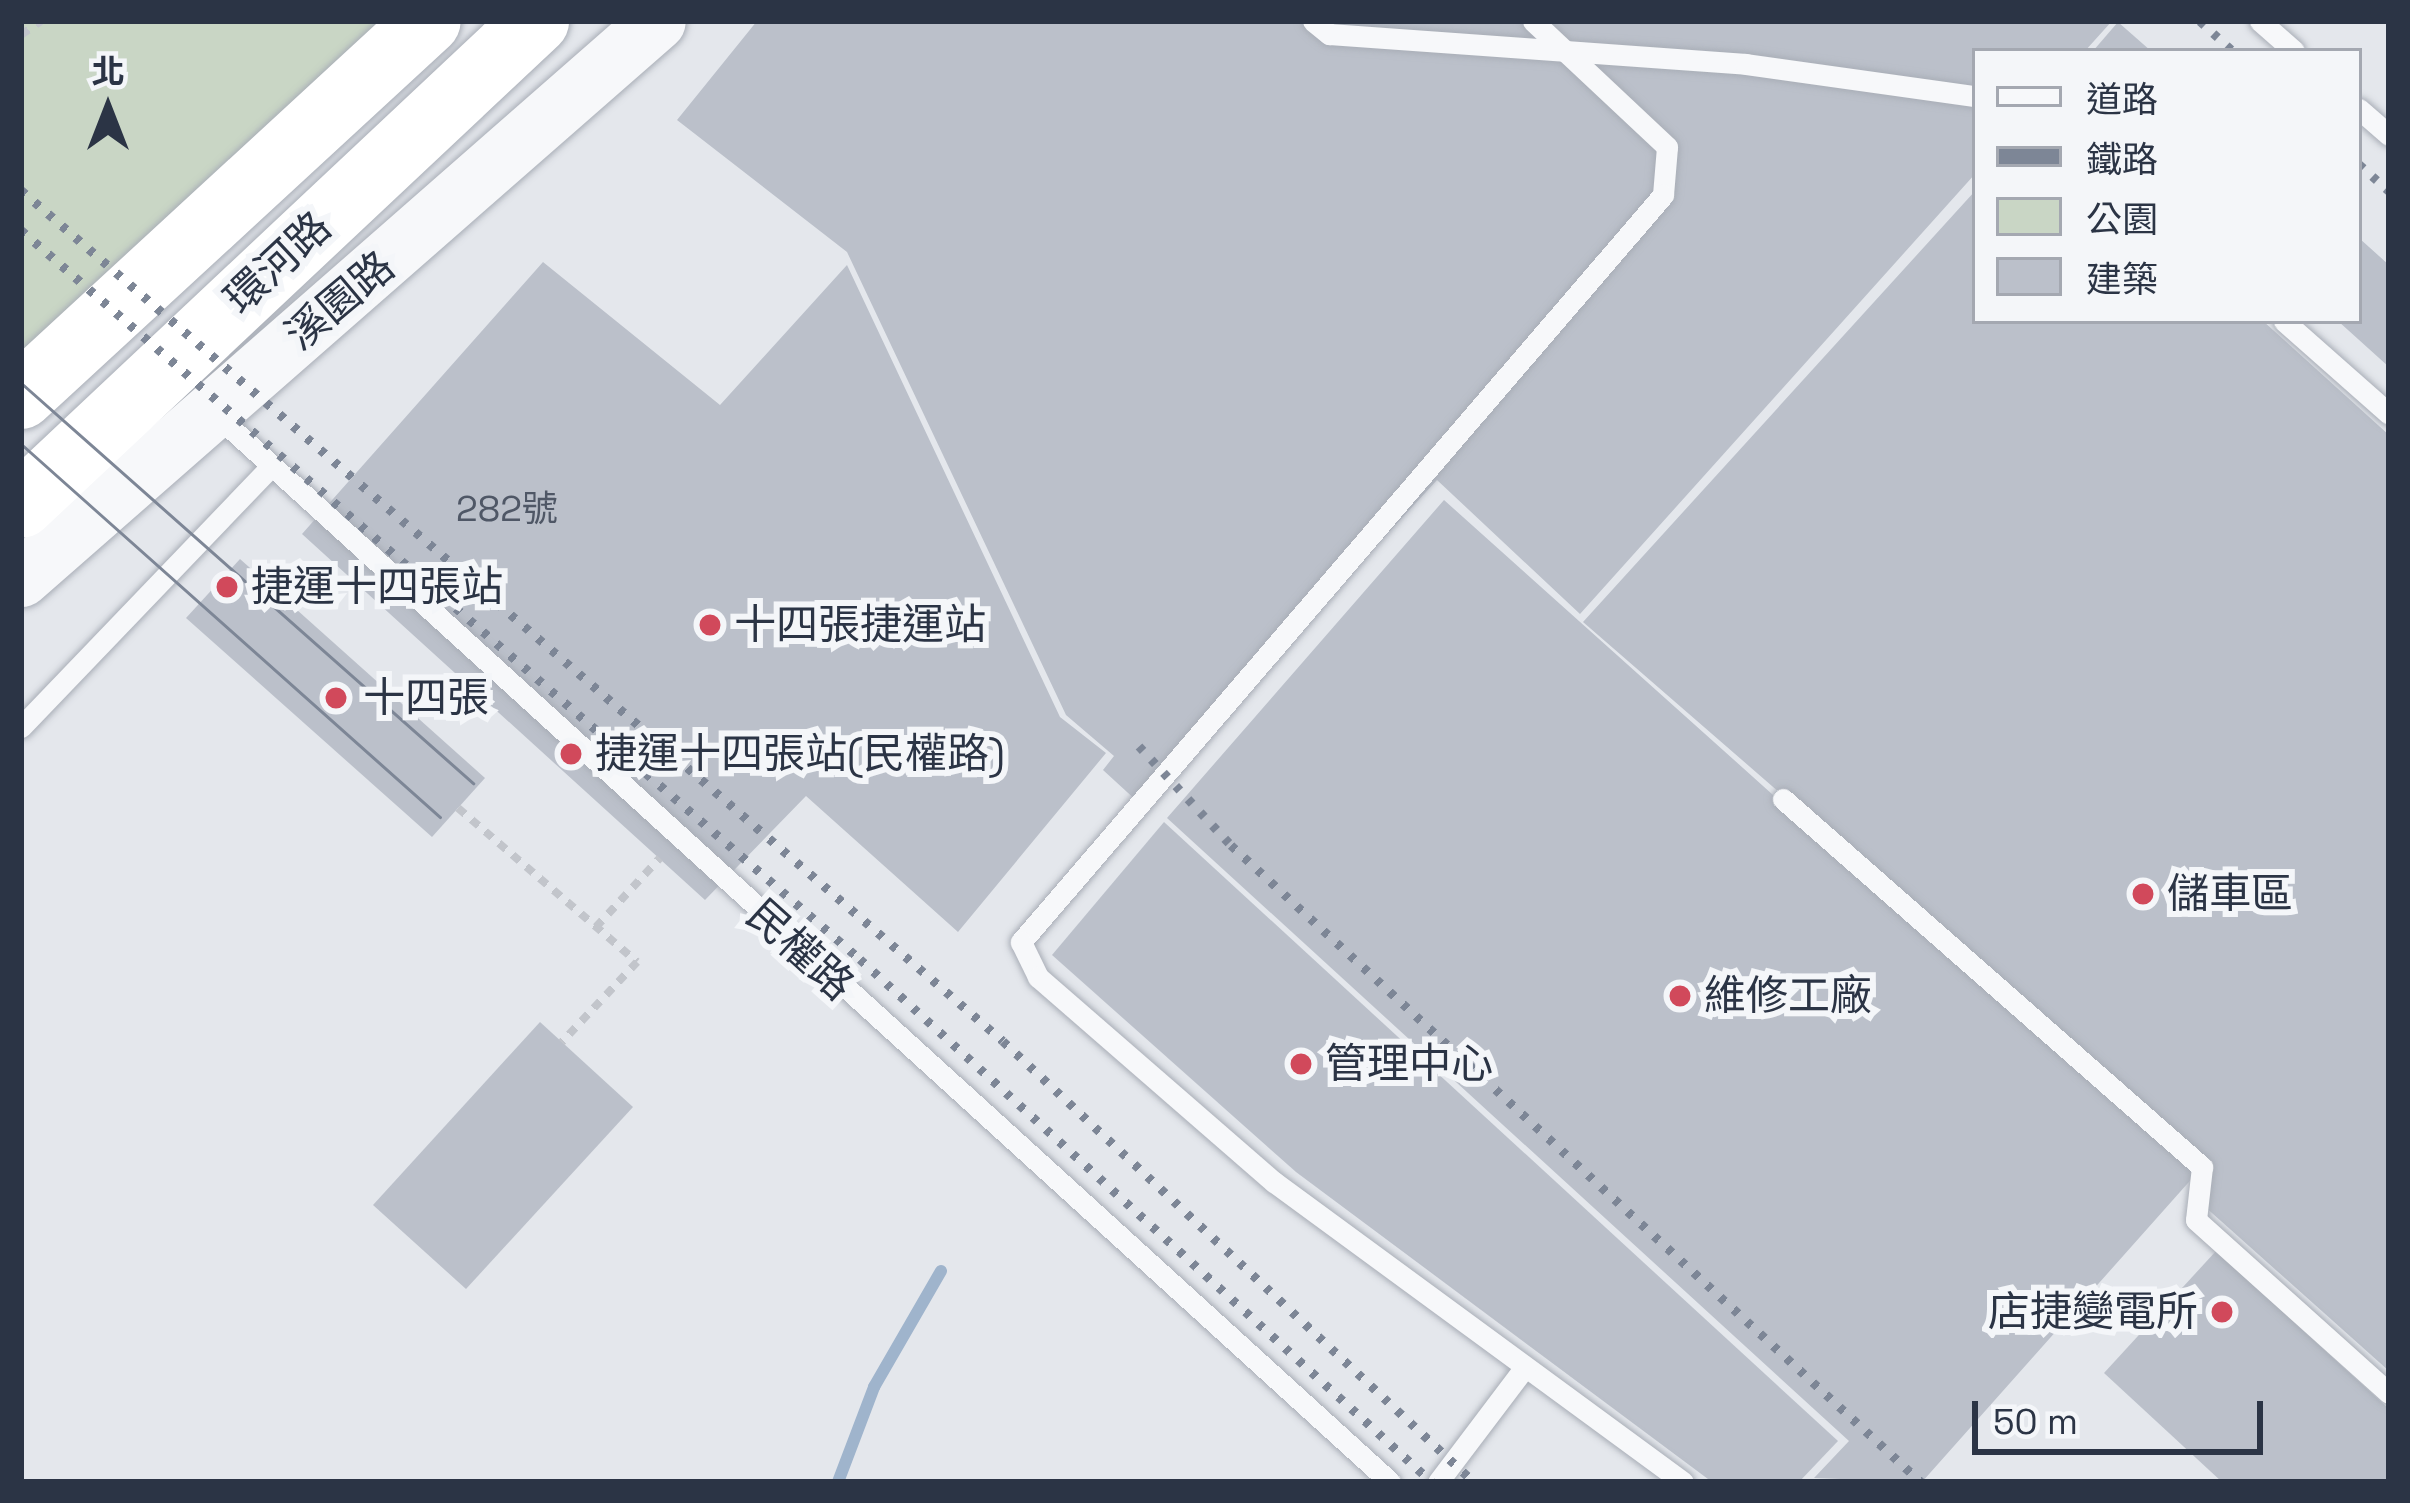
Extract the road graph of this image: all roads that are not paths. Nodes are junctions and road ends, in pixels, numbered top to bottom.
1 (428, 21) edge
2 (536, 21) edge
3 (657, 21) edge
4 (1313, 21) edge
5 (1533, 21) edge
6 (2260, 21) edge
7 (2291, 48) edge
8 (1972, 96) edge
9 (2362, 112) edge
10 (2389, 135) edge
11 (310, 324) junction
12 (2287, 324) edge
13 (21, 396) edge
14 (214, 413) junction
15 (2389, 414) edge
16 (271, 466) junction
17 (21, 506) edge
18 (21, 547) edge
19 (21, 578) edge
20 (21, 727) edge
21 (1783, 800) dead end
22 (1525, 1367) junction
23 (2389, 1393) edge
24 (1390, 1482) edge
25 (1438, 1482) edge
26 (1683, 1482) edge

1 - 13 highway, 環河路
2 - 17 highway, 環河路
3 - 11 street, 溪園路
4 - 8 lane
5 - 22 lane
6 - 7 lane
9 - 10 lane
11 - 14 street, 溪園路
11 - 18 lane
12 - 15 lane
14 - 16 lane, 民權路
14 - 19 street, 溪園路
16 - 20 lane
16 - 24 lane, 民權路
21 - 23 lane
22 - 25 lane
22 - 26 lane

